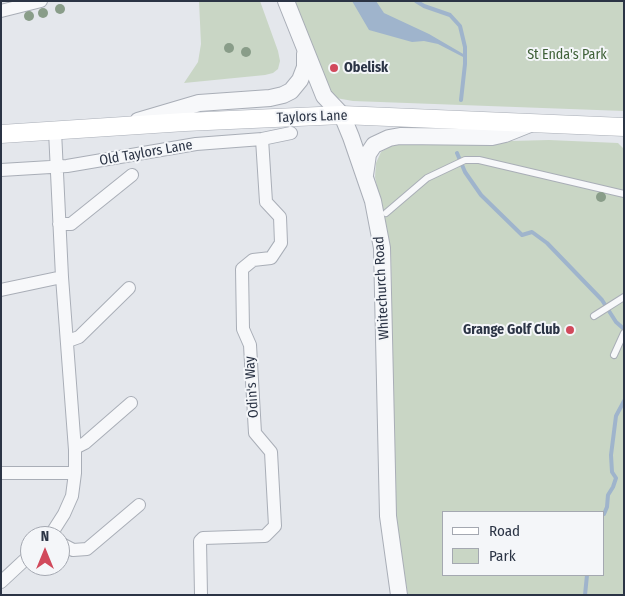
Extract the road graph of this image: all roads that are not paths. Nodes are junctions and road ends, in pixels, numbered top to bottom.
1 (41, 1) edge
2 (286, 1) edge
3 (1, 11) edge
4 (305, 51) junction
5 (342, 115) junction
6 (530, 124) junction
7 (624, 127) edge
8 (114, 128) junction
9 (55, 131) junction
10 (1, 134) edge
11 (291, 134) dead end
12 (262, 139) junction
13 (56, 166) junction
14 (1, 170) edge
15 (132, 175) dead end
16 (365, 175) junction
17 (624, 194) edge
18 (386, 213) dead end
19 (59, 224) junction
20 (62, 277) junction
21 (130, 288) dead end
22 (1, 290) edge
23 (622, 298) edge
24 (596, 315) dead end
25 (623, 335) edge
26 (68, 341) junction
27 (614, 355) dead end
28 (131, 403) dead end
29 (76, 448) junction
30 (1, 473) edge
31 (75, 473) junction
32 (139, 505) dead end
33 (56, 526) edge
34 (70, 548) edge
35 (20, 564) edge
36 (1, 582) edge
37 (201, 595) edge
38 (399, 595) edge

1 - 3 street
2 - 4 street, Whitechurch Road
4 - 5 street, Whitechurch Road
4 - 8 street
5 - 6 main road, Taylors Lane
5 - 8 main road, Taylors Lane
5 - 16 street, Whitechurch Road
6 - 7 main road, Taylors Lane
6 - 16 street
8 - 9 main road, Taylors Lane
9 - 10 main road, Taylors Lane
9 - 13 street
11 - 12 street, Old Taylors Lane
12 - 13 street, Old Taylors Lane
12 - 37 street, Odin's Way
13 - 14 street, Old Taylors Lane
13 - 19 street
15 - 19 street
16 - 38 street, Whitechurch Road
17 - 18 lane
19 - 20 street
20 - 22 street
20 - 26 street
21 - 26 street
23 - 24 lane
25 - 27 lane
26 - 29 street
28 - 29 street
29 - 31 street
30 - 31 street
31 - 33 street
32 - 34 street
35 - 36 street

